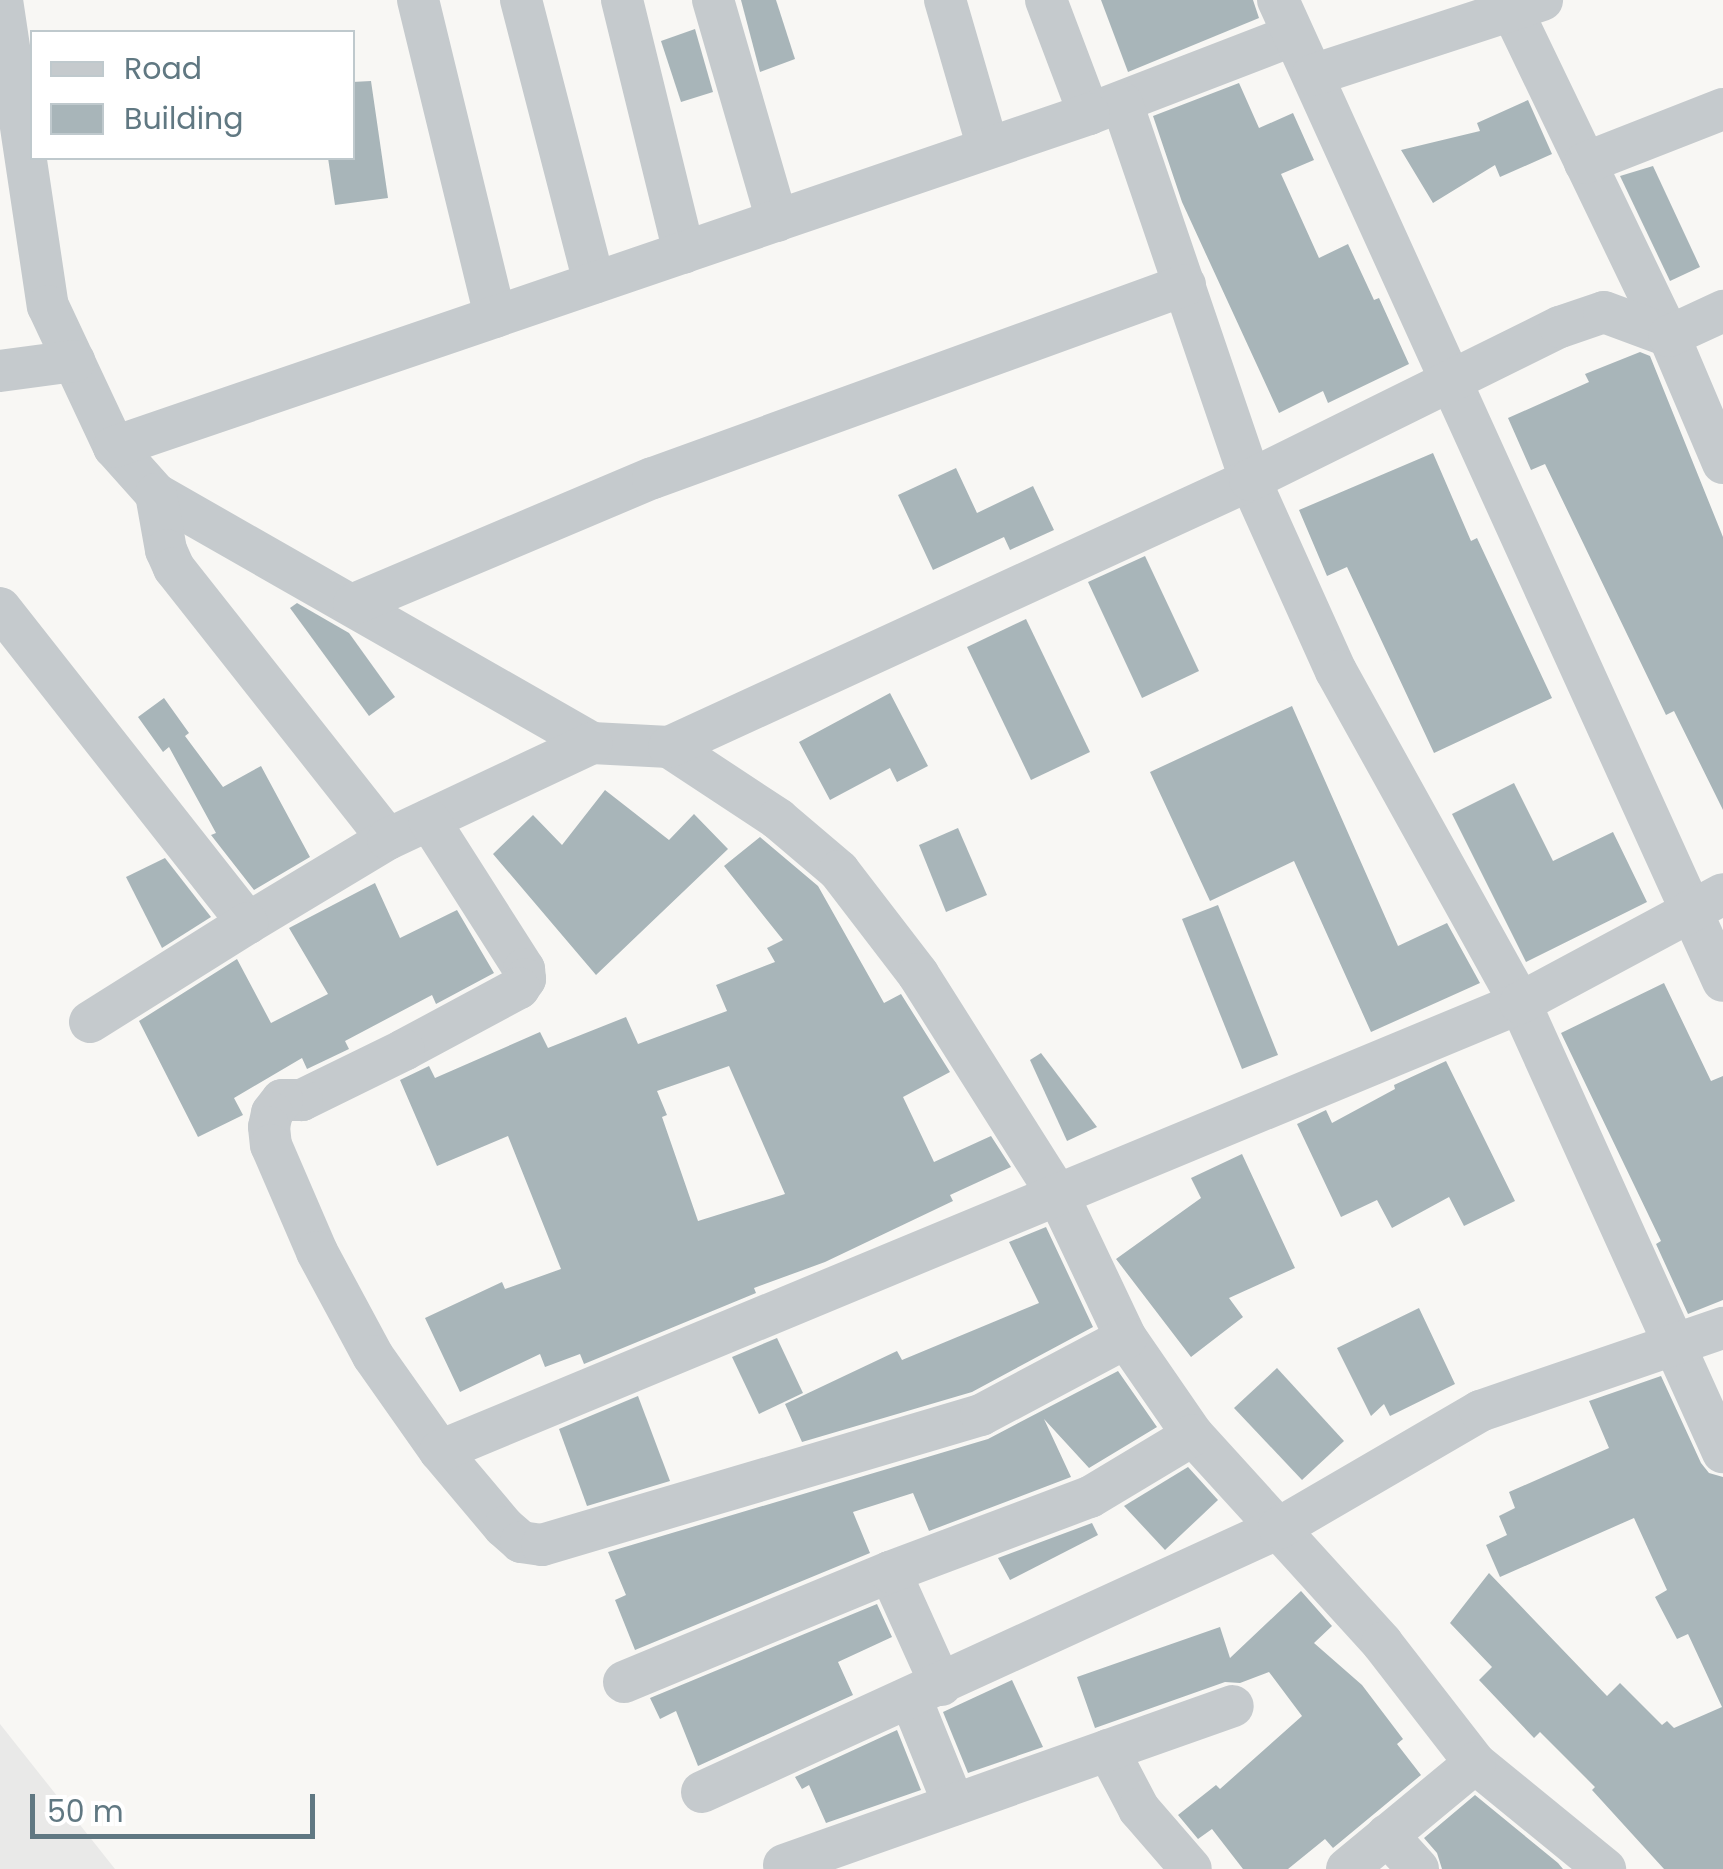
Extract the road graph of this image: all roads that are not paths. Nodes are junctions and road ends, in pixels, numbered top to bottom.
1 (2, 0) edge
2 (418, 0) edge
3 (521, 0) edge
4 (622, 0) edge
5 (713, 0) edge
6 (945, 0) edge
7 (1046, 0) edge
8 (1520, 3) edge
9 (1284, 18) edge
10 (1312, 75) junction
11 (1106, 109) junction
12 (1723, 109) edge
13 (988, 148) junction
14 (1586, 164) junction
15 (777, 221) junction
16 (684, 253) junction
17 (594, 283) junction
18 (1185, 285) junction
19 (1723, 312) edge
20 (495, 317) junction
21 (1669, 336) junction
22 (74, 361) junction
23 (0, 371) edge
24 (1452, 376) junction
25 (114, 447) junction
26 (1723, 464) edge
27 (1250, 480) junction
28 (156, 494) junction
29 (354, 604) junction
30 (0, 608) edge
31 (592, 743) junction
32 (669, 747) junction
33 (429, 820) junction
34 (388, 839) junction
35 (1707, 901) edge
36 (248, 923) junction
37 (1723, 982) edge
38 (1520, 1003) junction
39 (90, 1022) dead end
40 (1058, 1196) junction
41 (1723, 1328) edge
42 (1126, 1338) junction
43 (1678, 1347) junction
44 (1193, 1435) junction
45 (440, 1451) junction
46 (1723, 1452) edge
47 (1279, 1528) junction
48 (890, 1572) junction
49 (624, 1682) dead end
50 (926, 1692) junction
51 (1233, 1706) dead end
52 (1108, 1750) junction
53 (1475, 1764) junction
54 (702, 1792) dead end
55 (954, 1804) junction
56 (1387, 1835) junction
57 (784, 1864) dead end
58 (1191, 1869) edge
59 (1347, 1869) edge
60 (1418, 1869) edge
61 (1605, 1869) edge

1 - 22 street
2 - 20 street
3 - 17 street
4 - 16 street
5 - 15 street
6 - 13 street
7 - 11 street
8 - 10 street
8 - 14 street
9 - 10 street
9 - 11 street
10 - 24 street
11 - 13 street
11 - 18 street
12 - 14 street
13 - 15 street
14 - 21 street
15 - 16 street
16 - 17 street
17 - 20 street
18 - 27 street
18 - 29 street
19 - 21 street
20 - 25 street
21 - 24 street
21 - 26 street
22 - 23 street
22 - 25 street
24 - 27 street
24 - 35 street
25 - 28 street
27 - 32 street
27 - 38 street
28 - 29 street
28 - 34 street
29 - 31 street
30 - 36 street
31 - 32 street
31 - 33 street
32 - 40 street
33 - 34 street
33 - 45 street
34 - 36 street
35 - 37 street
35 - 38 street
36 - 39 street
38 - 40 street
38 - 43 street
40 - 42 street
40 - 45 street
41 - 43 street
42 - 44 street
42 - 45 street
43 - 46 street
43 - 47 street
44 - 47 street
44 - 48 street
47 - 50 street
47 - 53 street
48 - 49 street
48 - 50 street
50 - 54 street
50 - 55 street
51 - 52 street
52 - 55 street
52 - 58 street
53 - 56 street
53 - 61 street
55 - 57 street
56 - 59 street
56 - 60 street

